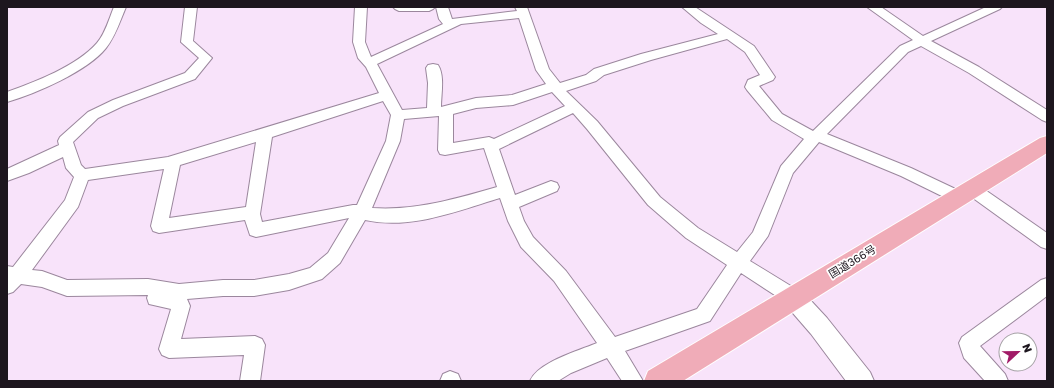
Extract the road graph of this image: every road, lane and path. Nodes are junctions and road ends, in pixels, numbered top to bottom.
1 (120, 7) edge
2 (190, 7) edge
3 (361, 7) edge
4 (399, 7) edge
5 (429, 7) edge
6 (442, 7) edge
7 (688, 7) edge
8 (873, 7) edge
9 (996, 7) edge
10 (522, 10) edge
11 (450, 24) junction
12 (729, 35) junction
13 (922, 41) junction
14 (369, 63) junction
15 (433, 68) dead end
16 (556, 88) junction
17 (387, 95) junction
18 (7, 97) edge
19 (574, 107) junction
20 (440, 111) junction
21 (398, 115) junction
22 (1047, 117) edge
23 (265, 134) junction
24 (816, 137) junction
25 (1047, 143) edge
26 (492, 146) junction
27 (67, 148) junction
28 (173, 162) junction
29 (7, 175) edge
30 (82, 175) junction
31 (551, 186) dead end
32 (965, 193) junction
33 (508, 197) junction
34 (251, 212) junction
35 (361, 214) junction
36 (1047, 242) edge
37 (739, 262) junction
38 (10, 278) edge
39 (1047, 286) edge
40 (119, 288) junction
41 (793, 297) junction
42 (611, 347) junction
43 (250, 381) edge
44 (540, 381) edge
45 (632, 381) edge
46 (658, 381) edge
47 (861, 381) edge
48 (998, 381) edge

1 - 18 street
2 - 27 street
3 - 14 street
4 - 5 street
6 - 11 street
7 - 12 street
8 - 13 street
9 - 13 street
10 - 11 street
10 - 16 street
11 - 14 street
12 - 16 street
12 - 24 street
13 - 22 street
13 - 24 street
14 - 17 street
15 - 20 street
16 - 19 street
16 - 20 street
17 - 21 street
17 - 23 street
19 - 26 street
19 - 37 street
20 - 21 street
20 - 26 street
21 - 35 street
23 - 28 street
23 - 34 street
24 - 32 street
24 - 37 street
25 - 32 highway, 国道366号
26 - 33 street
27 - 29 street
27 - 30 street
28 - 30 street
28 - 34 street
30 - 38 street
31 - 33 street
32 - 36 street
32 - 41 highway, 国道366号
33 - 35 street
33 - 42 street
34 - 35 street
35 - 40 street
37 - 41 street
37 - 42 street
38 - 40 street
39 - 48 street
40 - 43 street
41 - 46 highway, 国道366号
41 - 47 street
42 - 44 street
42 - 45 street

